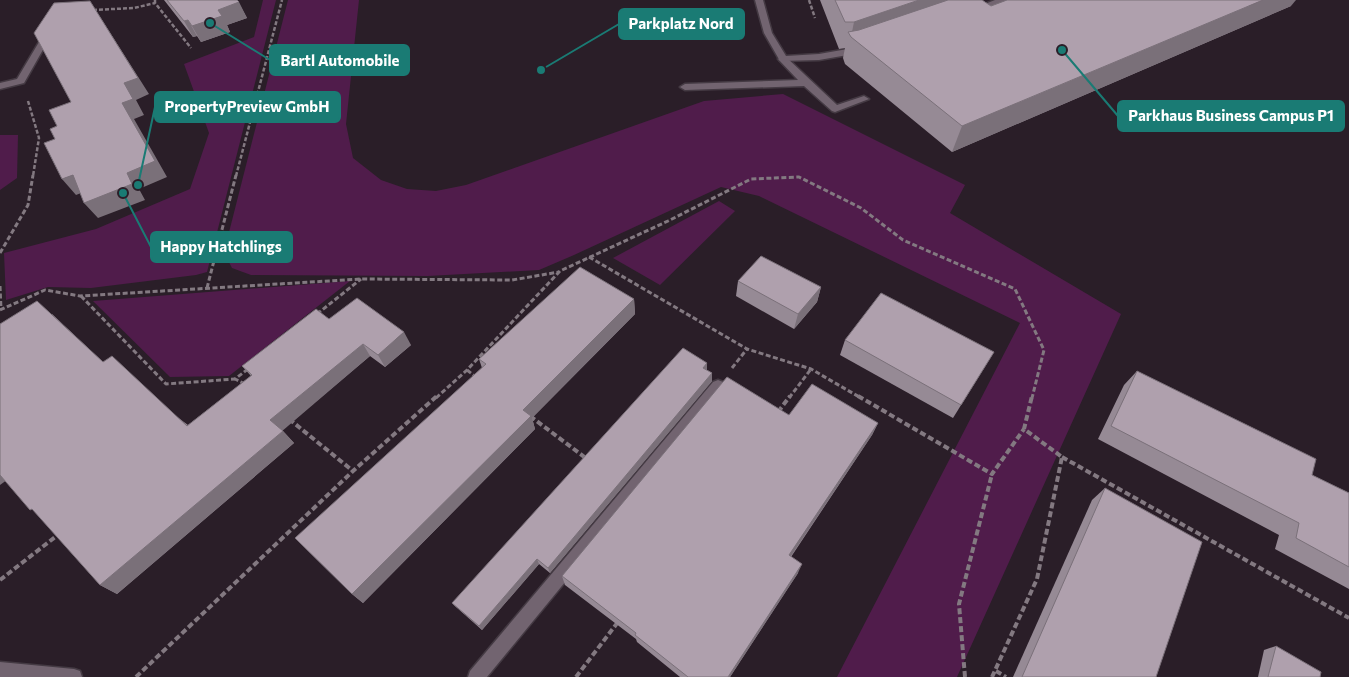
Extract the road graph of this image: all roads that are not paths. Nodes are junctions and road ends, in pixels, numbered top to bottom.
1 (759, 0) edge
2 (1003, 0) edge
3 (60, 12) edge
4 (966, 13) edge
5 (868, 47) edge
6 (783, 59) junction
7 (806, 83) junction
8 (0, 86) edge
9 (685, 87) dead end
10 (864, 99) dead end
11 (718, 386) edge
12 (0, 670) edge
13 (74, 677) edge
14 (476, 677) edge

1 - 6 street
2 - 4 street
3 - 8 street
5 - 6 street
6 - 7 street
7 - 9 street
7 - 10 street
11 - 14 street
12 - 13 street

